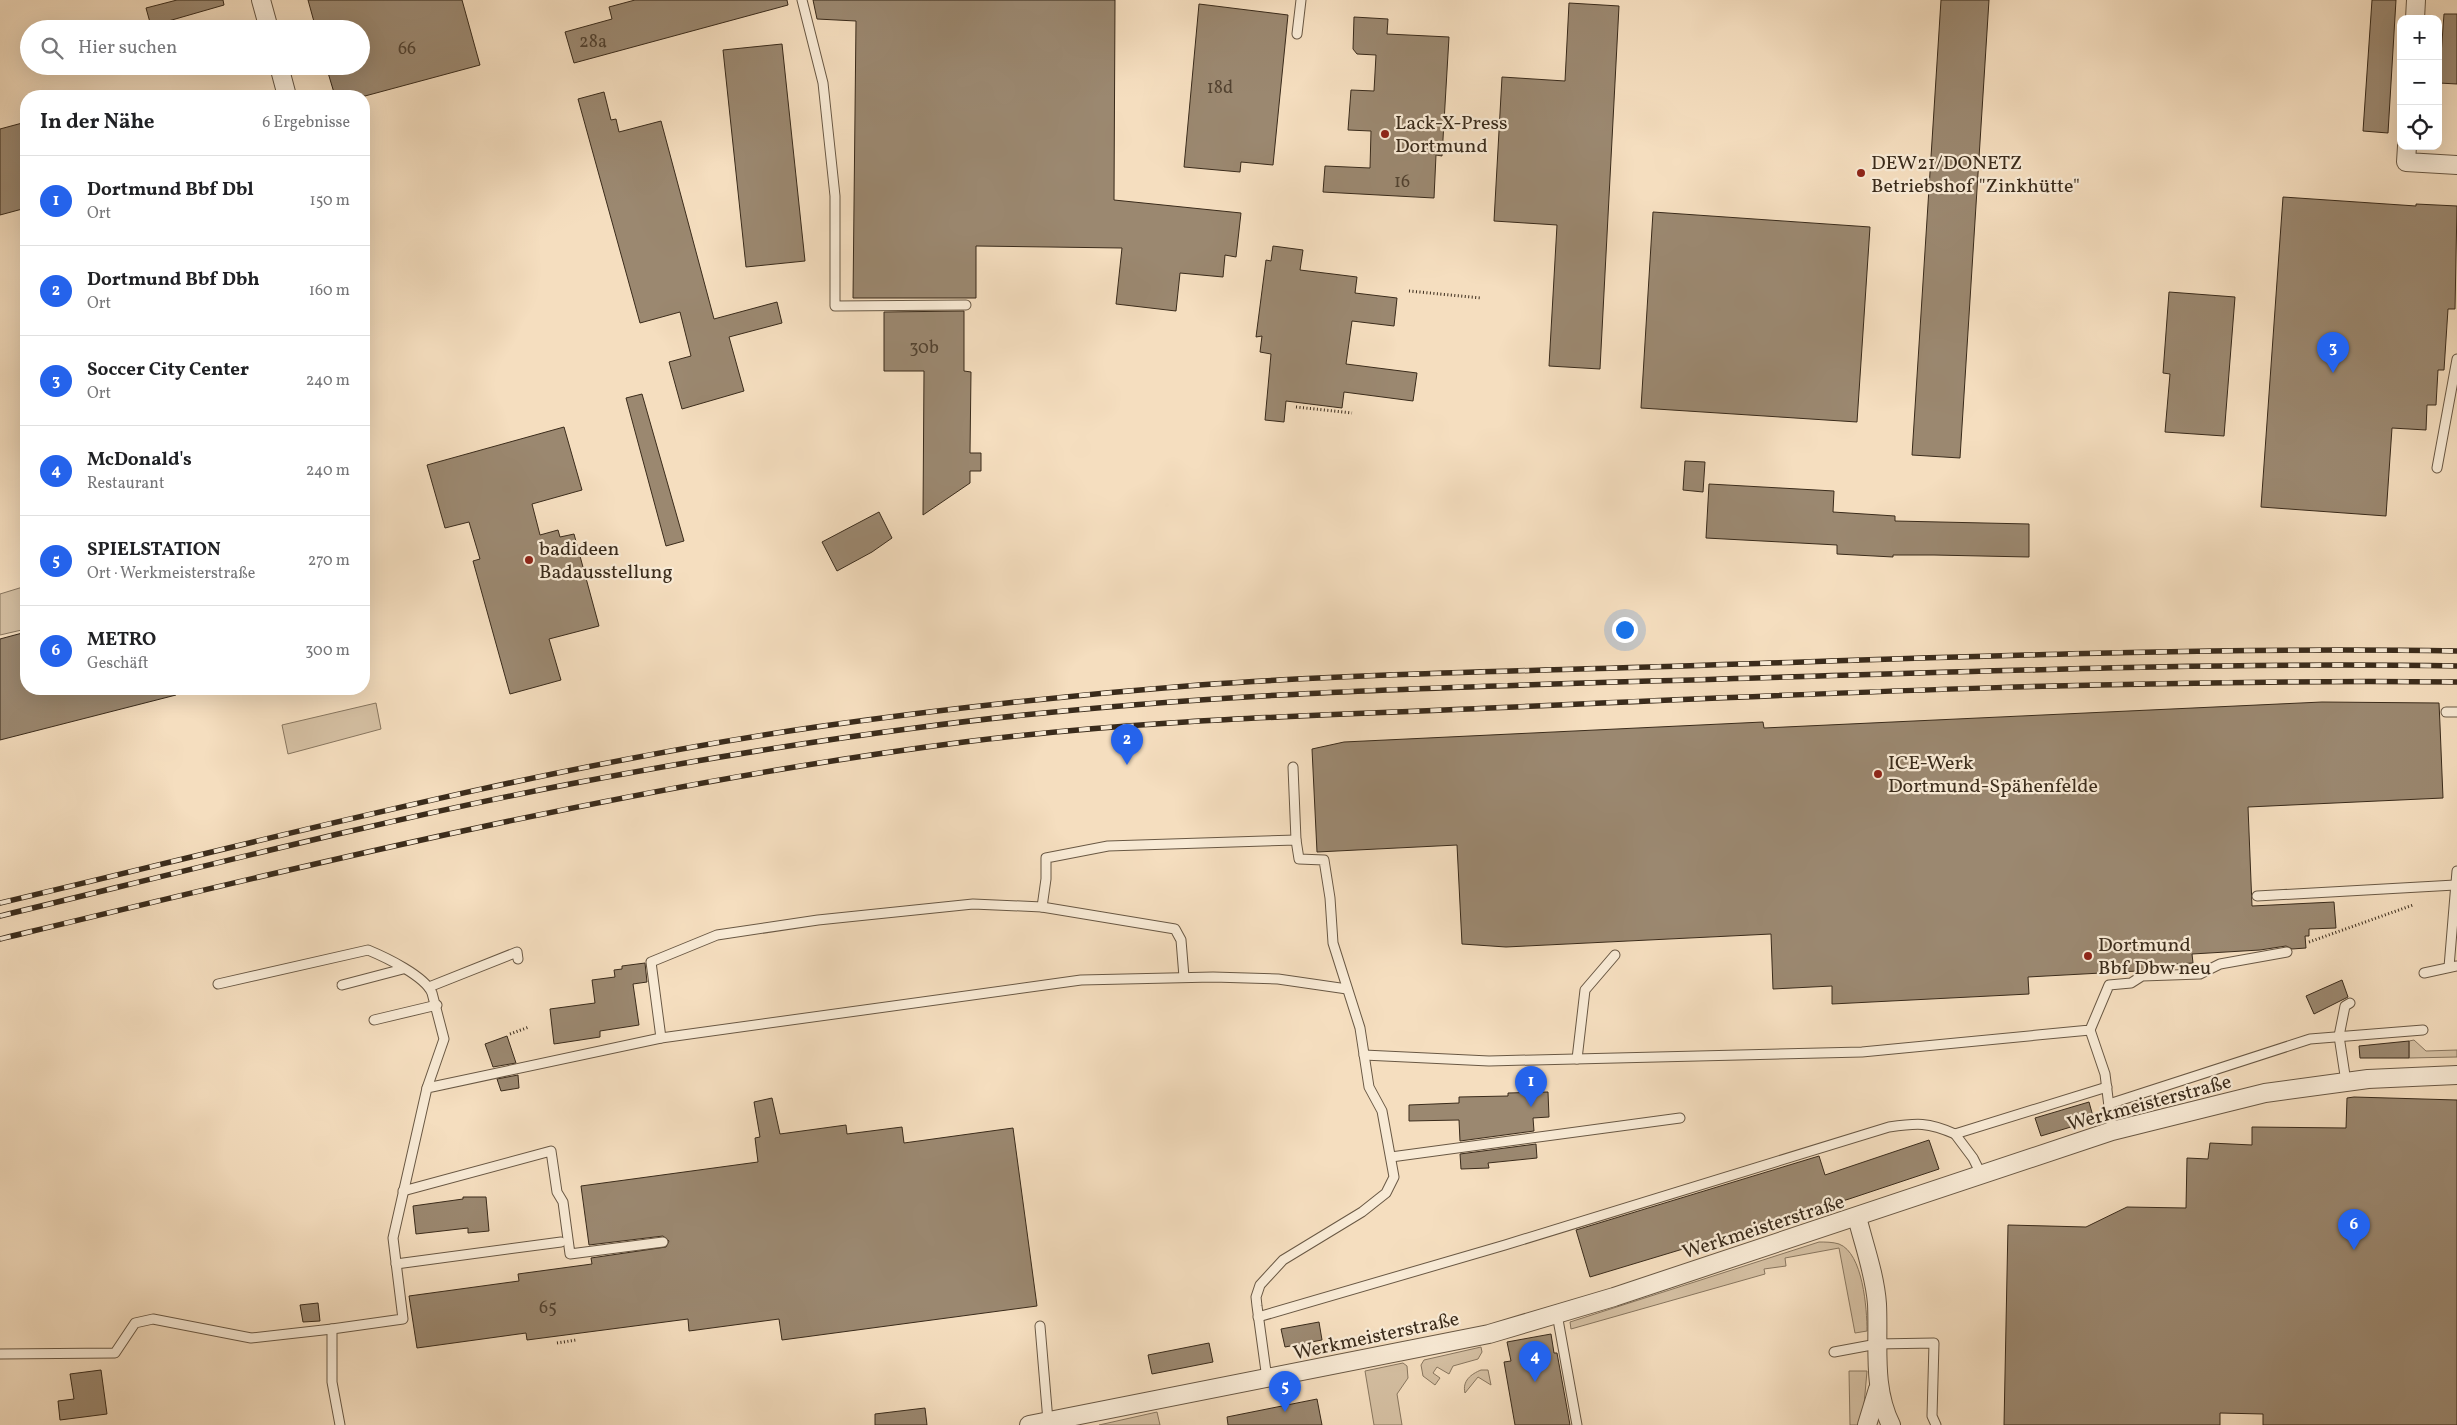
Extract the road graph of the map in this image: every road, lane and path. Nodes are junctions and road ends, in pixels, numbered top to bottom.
1 (261, 0) edge
2 (802, 0) edge
3 (1301, 0) edge
4 (2416, 0) edge
5 (2415, 15) edge
6 (267, 20) edge
7 (1297, 34) dead end
8 (281, 75) edge
9 (285, 90) edge
10 (2407, 150) edge
11 (2457, 165) edge
12 (1409, 291) dead end
13 (1481, 298) dead end
14 (966, 305) dead end
15 (2457, 359) edge
16 (1296, 407) dead end
17 (1352, 413) dead end
18 (2437, 468) dead end
19 (2446, 712) dead end
20 (2457, 712) edge
21 (1293, 767) dead end
22 (1296, 840) junction
23 (2457, 872) edge
24 (2455, 886) junction
25 (2257, 896) dead end
26 (2413, 906) dead end
27 (1042, 907) junction
28 (2309, 942) dead end
29 (2287, 952) dead end
30 (1615, 955) dead end
31 (518, 959) dead end
32 (2453, 966) edge
33 (403, 969) junction
34 (2424, 973) dead end
35 (1184, 978) junction
36 (218, 984) dead end
37 (342, 985) dead end
38 (429, 986) junction
39 (1348, 989) junction
40 (2350, 1003) dead end
41 (436, 1005) junction
42 (374, 1020) dead end
43 (529, 1028) dead end
44 (2090, 1030) junction
45 (2423, 1030) dead end
46 (510, 1034) dead end
47 (2339, 1036) junction
48 (661, 1038) junction
49 (1364, 1056) junction
50 (1577, 1059) junction
51 (2457, 1075) edge
52 (2346, 1082) junction
53 (2107, 1087) junction
54 (427, 1088) junction
55 (2108, 1104) junction
56 (1680, 1118) dead end
57 (2112, 1131) junction
58 (1955, 1134) junction
59 (1391, 1157) junction
60 (1981, 1174) junction
61 (403, 1191) junction
62 (1857, 1218) junction
63 (561, 1242) dead end
64 (663, 1242) dead end
65 (396, 1264) junction
66 (1557, 1314) junction
67 (1258, 1317) junction
68 (1040, 1326) dead end
69 (332, 1329) junction
70 (576, 1340) dead end
71 (558, 1343) dead end
72 (1878, 1344) junction
73 (1834, 1352) dead end
74 (0, 1354) edge
75 (1267, 1379) junction
76 (1879, 1388) junction
77 (1076, 1420) edge
78 (1048, 1421) junction
79 (340, 1425) edge
80 (1029, 1425) edge
81 (1577, 1425) edge
82 (1867, 1425) edge
83 (1891, 1425) edge
84 (1936, 1425) edge

1 - 6 street
2 - 14 lane
3 - 7 lane
4 - 5 street
8 - 9 street
10 - 11 street
12 - 13 path
15 - 18 lane
16 - 17 path
19 - 20 lane
21 - 22 lane
22 - 27 lane
22 - 39 lane
23 - 24 lane
24 - 25 lane
24 - 32 lane
26 - 28 path
27 - 35 lane
27 - 48 lane
29 - 44 lane
30 - 50 lane
31 - 38 lane
32 - 34 lane
33 - 36 lane
33 - 37 lane
33 - 38 lane
35 - 39 lane
35 - 48 lane
38 - 41 lane
39 - 49 lane
40 - 47 lane
41 - 42 lane
41 - 54 lane
43 - 46 path
44 - 50 lane
44 - 53 lane
45 - 47 lane
47 - 52 lane
47 - 55 lane
48 - 54 lane
49 - 50 lane
49 - 59 lane
51 - 52 street, Werkmeisterstraße
52 - 57 street, Werkmeisterstraße
53 - 55 lane
53 - 58 lane
54 - 61 lane
55 - 57 lane
56 - 59 lane
57 - 60 street, Werkmeisterstraße
58 - 60 lane
58 - 67 lane
59 - 67 lane
60 - 62 street, Werkmeisterstraße
61 - 64 lane
61 - 65 lane
62 - 66 street, Werkmeisterstraße
62 - 72 street
63 - 65 lane
65 - 69 lane
66 - 75 street, Werkmeisterstraße
66 - 81 lane
67 - 75 lane
68 - 78 lane
69 - 74 lane
69 - 79 lane
70 - 71 path
72 - 73 lane
72 - 76 street
72 - 84 lane
75 - 77 street, Werkmeisterstraße
76 - 82 street
76 - 83 street
77 - 78 street, Werkmeisterstraße
78 - 80 street, Werkmeisterstraße

